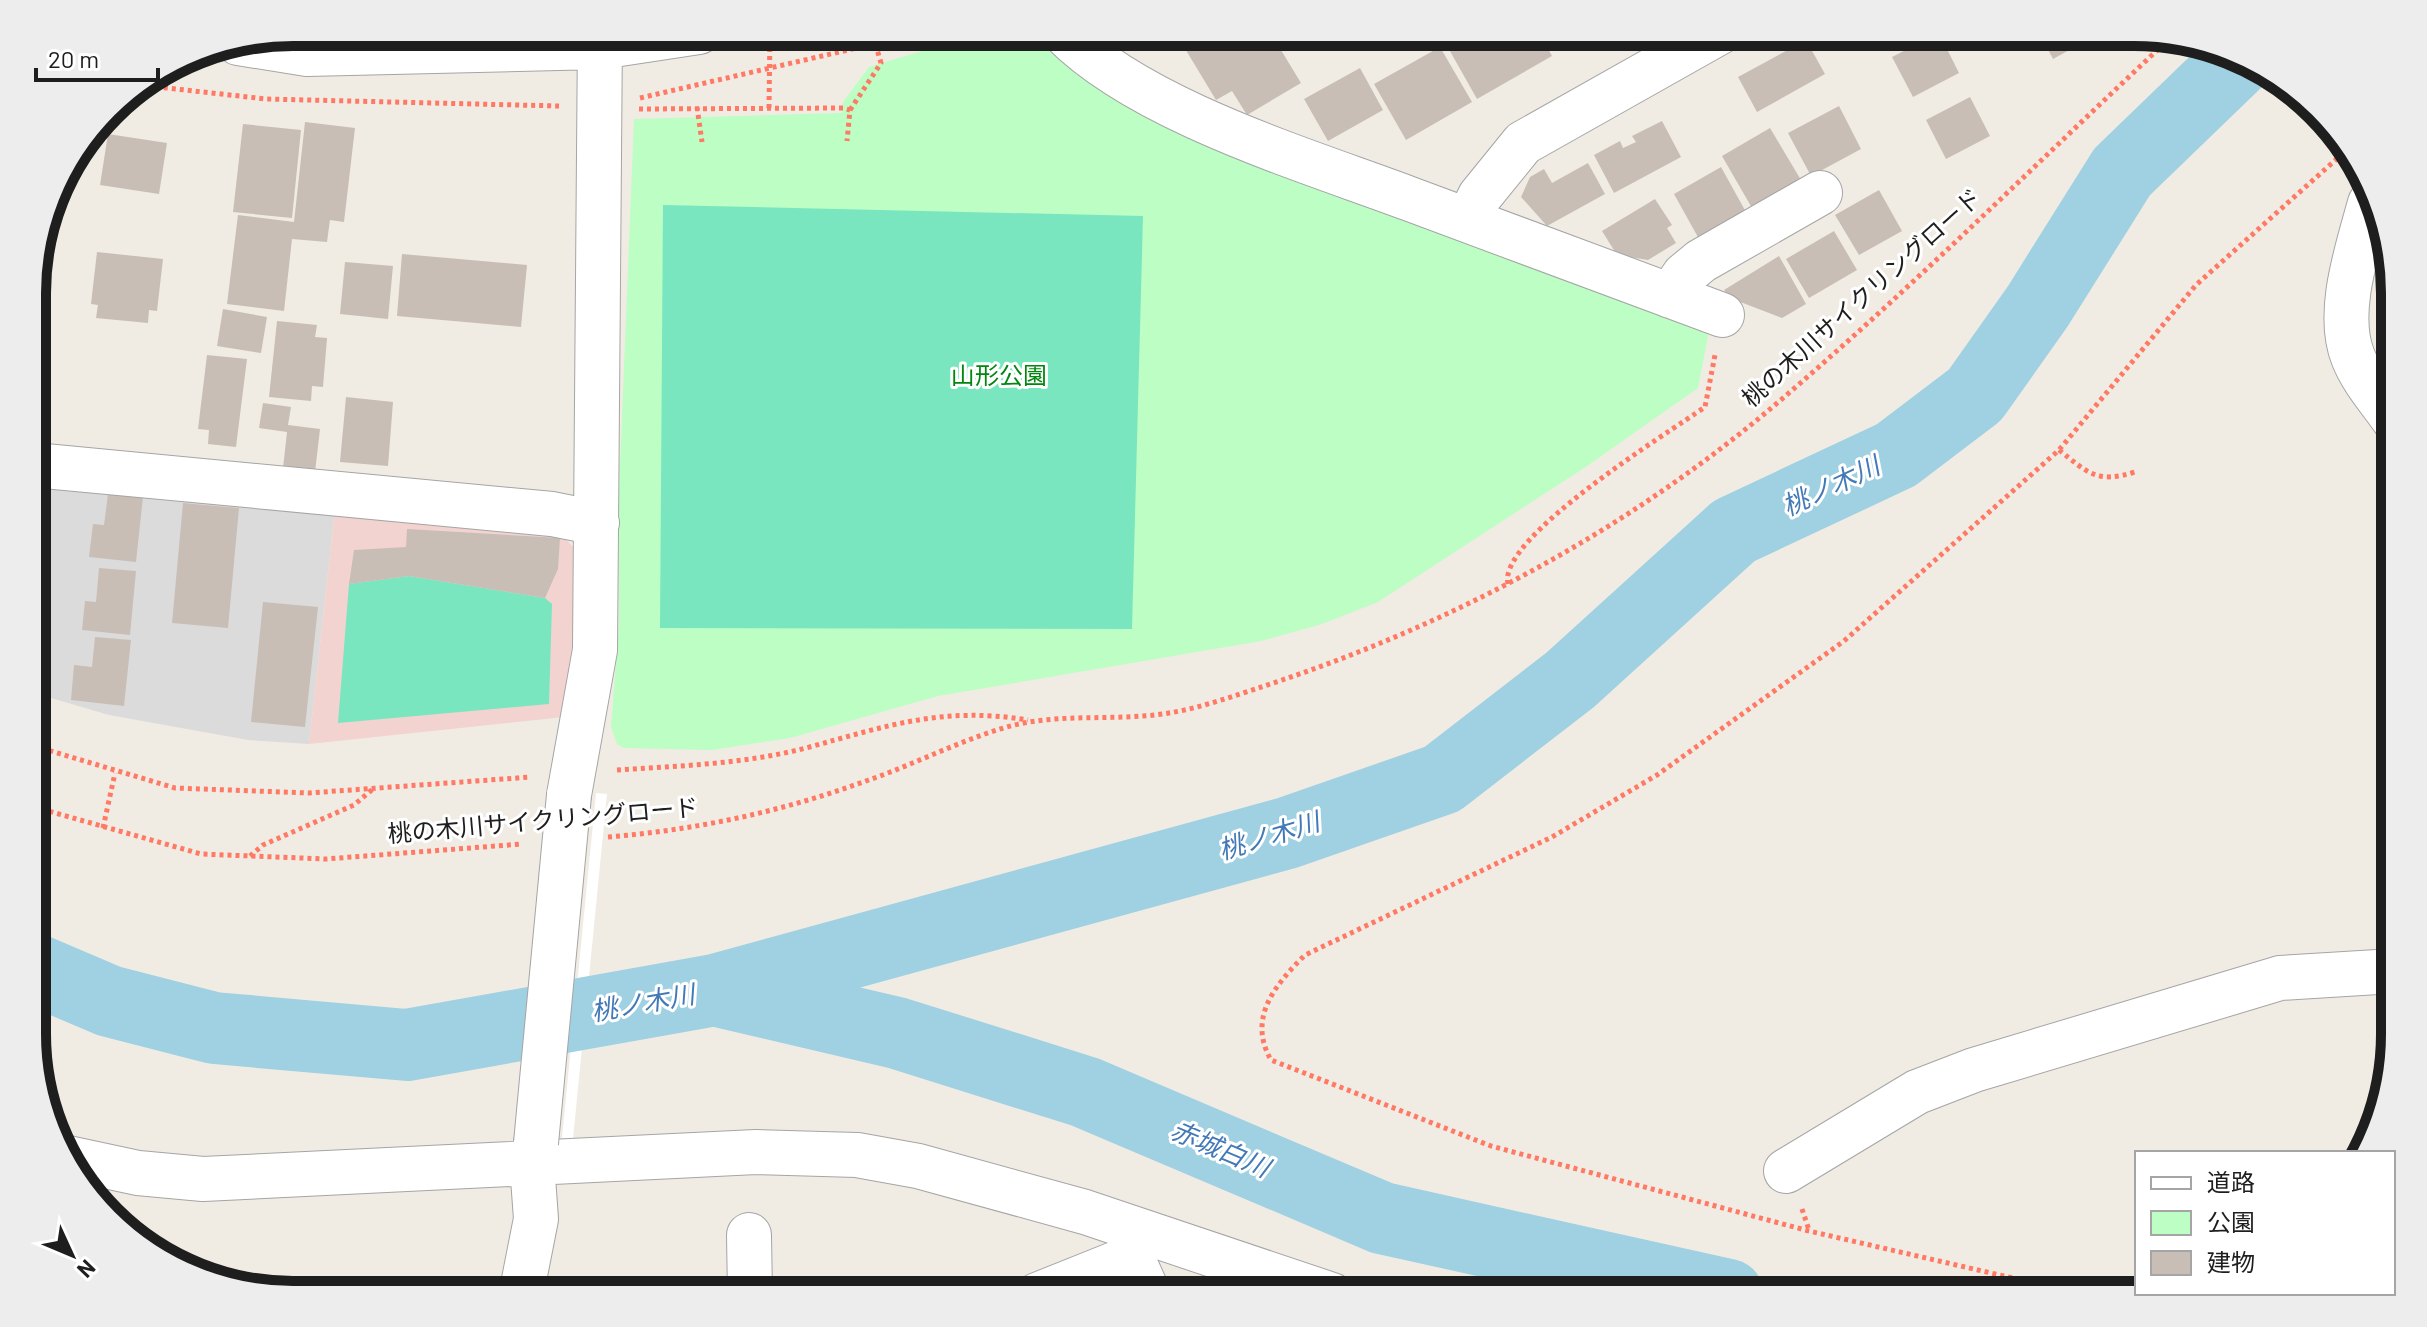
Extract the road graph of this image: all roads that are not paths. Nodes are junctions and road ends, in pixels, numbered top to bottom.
1 (1695, 46) edge
2 (456, 47) edge
3 (600, 47) edge
4 (1083, 47) edge
5 (269, 48) edge
6 (1820, 193) dead end
7 (2368, 214) edge
8 (1468, 220) junction
9 (1670, 296) junction
10 (1722, 315) road end
11 (2380, 400) edge
12 (46, 466) edge
13 (597, 523) junction
14 (2380, 972) edge
15 (534, 1154) junction
16 (81, 1161) edge
17 (1786, 1171) dead end
18 (749, 1235) dead end
19 (1142, 1262) edge
20 (1248, 1280) edge
21 (524, 1281) edge
22 (750, 1281) edge
23 (1083, 1281) edge

1 - 8 street
2 - 5 street
3 - 13 street
4 - 8 street
6 - 9 street
7 - 11 street
8 - 9 street
9 - 10 street
12 - 13 street
13 - 15 street, bridge
14 - 17 street
15 - 16 street
15 - 19 street
15 - 21 street
18 - 22 street
19 - 20 street
19 - 23 street

